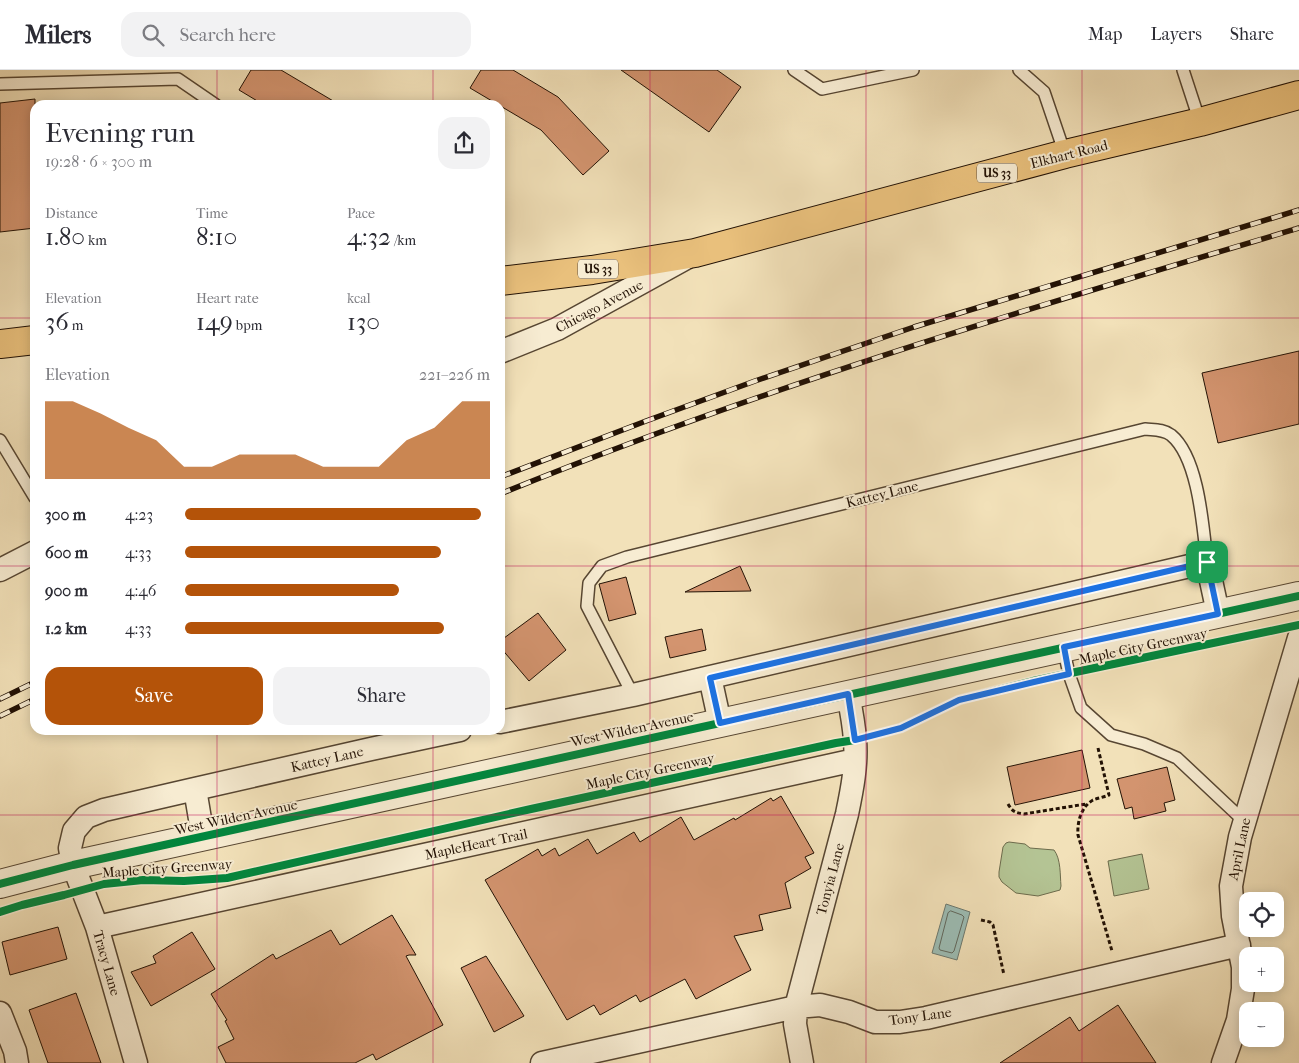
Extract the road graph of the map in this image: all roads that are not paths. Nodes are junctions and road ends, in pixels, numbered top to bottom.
1 (794, 70) edge
2 (914, 70) edge
3 (1019, 70) edge
4 (1183, 70) edge
5 (180, 74) edge
6 (0, 84) edge
7 (1299, 95) edge
8 (210, 100) edge
9 (1200, 122) junction
10 (1065, 154) junction
11 (695, 253) junction
12 (505, 280) edge
13 (30, 341) edge
14 (0, 344) edge
15 (505, 350) edge
16 (0, 440) edge
17 (30, 490) edge
18 (30, 555) edge
19 (1207, 562) junction
20 (0, 570) edge
21 (1299, 596) edge
22 (1218, 614) junction
23 (1299, 638) edge
24 (1064, 647) junction
25 (710, 678) junction
26 (848, 694) junction
27 (633, 695) junction
28 (505, 721) edge
29 (720, 723) junction
30 (437, 735) edge
31 (855, 760) junction
32 (195, 789) junction
33 (1244, 821) junction
34 (203, 837) junction
35 (73, 865) junction
36 (0, 884) edge
37 (97, 927) junction
38 (1239, 945) junction
39 (796, 1007) junction
40 (0, 1013) edge
41 (17, 1063) edge
42 (136, 1063) edge
43 (542, 1063) edge
44 (802, 1063) edge
45 (1224, 1063) edge

1 - 2 lane
3 - 10 lane
4 - 9 lane
5 - 6 lane
5 - 8 lane
7 - 9 highway, Elkhart Road / US 33
9 - 10 highway, Elkhart Road / US 33
10 - 11 highway, Elkhart Road / US 33
11 - 12 highway, US 33
11 - 15 street, Chicago Avenue
13 - 14 highway
16 - 17 lane
18 - 20 street
19 - 22 street, Kattey Lane
19 - 25 street
19 - 27 lane, Kattey Lane
21 - 22 street, West Wilden Avenue
22 - 24 street, West Wilden Avenue
23 - 33 street, April Lane
24 - 26 street, West Wilden Avenue
24 - 33 lane
25 - 27 street
25 - 29 street
26 - 29 street, West Wilden Avenue
26 - 31 street, Tonyia Lane
27 - 28 street
29 - 34 street, West Wilden Avenue
30 - 32 street, Kattey Lane
31 - 37 street, MapleHeart Trail
31 - 39 street, Tonyia Lane
32 - 34 street
32 - 35 street, Kattey Lane
33 - 38 street, April Lane
34 - 35 street, West Wilden Avenue
35 - 36 street, West Wilden Avenue
35 - 37 street, Tracy Lane
37 - 42 street, Tracy Lane
38 - 39 street, Tony Lane
38 - 45 street, April Lane
39 - 43 street, Tony Lane
39 - 44 street, Tonyia Lane
40 - 41 street

